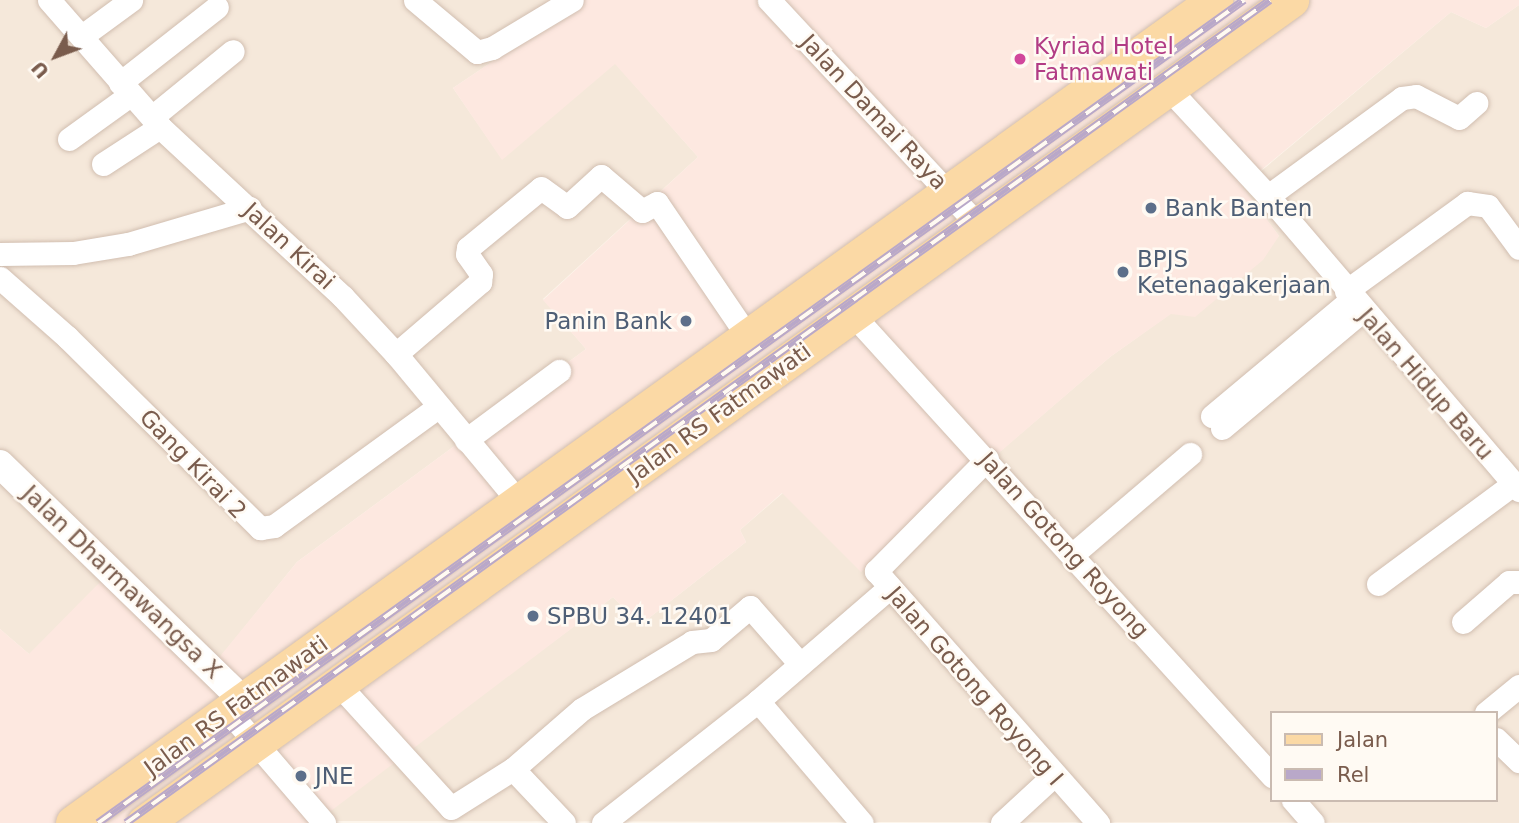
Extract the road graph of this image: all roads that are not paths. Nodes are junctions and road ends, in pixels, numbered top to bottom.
1 (49, 0) edge
2 (131, 0) edge
3 (415, 0) edge
4 (572, 0) edge
5 (769, 0) edge
6 (1215, 0) edge
7 (1291, 0) edge
8 (218, 6) dead end
9 (82, 36) junction
10 (233, 51) dead end
11 (1168, 88) junction
12 (125, 89) junction
13 (1476, 103) dead end
14 (156, 122) junction
15 (69, 139) dead end
16 (103, 164) dead end
17 (950, 193) junction
18 (1268, 196) junction
19 (250, 208) junction
20 (979, 226) junction
21 (1519, 248) edge
22 (0, 254) edge
23 (0, 278) edge
24 (1353, 300) junction
25 (854, 316) junction
26 (748, 337) junction
27 (396, 354) junction
28 (559, 371) dead end
29 (438, 407) junction
30 (1217, 422) dead end
31 (466, 440) junction
32 (1189, 454) dead end
33 (987, 459) junction
34 (0, 464) edge
35 (1516, 487) edge
36 (519, 502) junction
37 (1073, 554) junction
38 (1519, 582) edge
39 (1378, 584) dead end
40 (890, 587) junction
41 (1463, 622) dead end
42 (800, 664) junction
43 (339, 685) junction
44 (1519, 686) edge
45 (758, 701) junction
46 (237, 706) junction
47 (1488, 711) edge
48 (1498, 741) edge
49 (256, 745) junction
50 (1519, 761) edge
51 (513, 769) junction
52 (1270, 774) edge
53 (1054, 776) junction
54 (1295, 802) edge
55 (74, 823) edge
56 (144, 823) edge
57 (324, 823) edge
58 (564, 823) edge
59 (603, 823) edge
60 (862, 823) edge
61 (1002, 823) edge
62 (1098, 823) edge
63 (1312, 823) edge

1 - 9 street, Jalan Kirai
2 - 9 street
3 - 4 street
5 - 17 street, Jalan Damai Raya
6 - 17 main road, Jalan RS Fatmawati
7 - 11 main road, Jalan RS Fatmawati
8 - 12 street
9 - 12 street, Jalan Kirai
10 - 14 street
11 - 18 street, Jalan Hidup Baru
11 - 20 main road, Jalan RS Fatmawati
12 - 14 street, Jalan Kirai
12 - 15 street
13 - 18 street
14 - 16 street
14 - 19 street, Jalan Kirai
17 - 20 street, Jalan Damai Raya
17 - 26 main road, Jalan RS Fatmawati
18 - 24 street, Jalan Hidup Baru
19 - 22 street
19 - 27 street, Jalan Kirai
20 - 25 main road, Jalan RS Fatmawati
21 - 24 street
23 - 29 street, Gang Kirai 2
24 - 30 street
24 - 35 street, Jalan Hidup Baru
25 - 33 street, Jalan Gotong Royong
25 - 43 main road, Jalan RS Fatmawati
26 - 27 street
26 - 36 main road, Jalan RS Fatmawati
27 - 29 street, Jalan Kirai
28 - 31 street
29 - 31 street, Jalan Kirai
31 - 36 street, Jalan Kirai
32 - 37 street
33 - 37 street, Jalan Gotong Royong
33 - 40 street, Jalan Gotong Royong I
34 - 46 street, Jalan Dharmawangsa X
35 - 39 street
36 - 46 main road, Jalan RS Fatmawati
37 - 52 street, Jalan Gotong Royong
38 - 41 street
40 - 42 street
40 - 53 street, Jalan Gotong Royong I
42 - 45 street
42 - 51 street
43 - 49 main road, Jalan RS Fatmawati
43 - 51 street
44 - 47 street
45 - 59 street
45 - 60 street
46 - 49 street
46 - 55 main road, Jalan RS Fatmawati
48 - 50 street
49 - 56 main road, Jalan RS Fatmawati
49 - 57 street
51 - 58 street
53 - 61 street
53 - 62 street, Jalan Gotong Royong I
54 - 63 street

